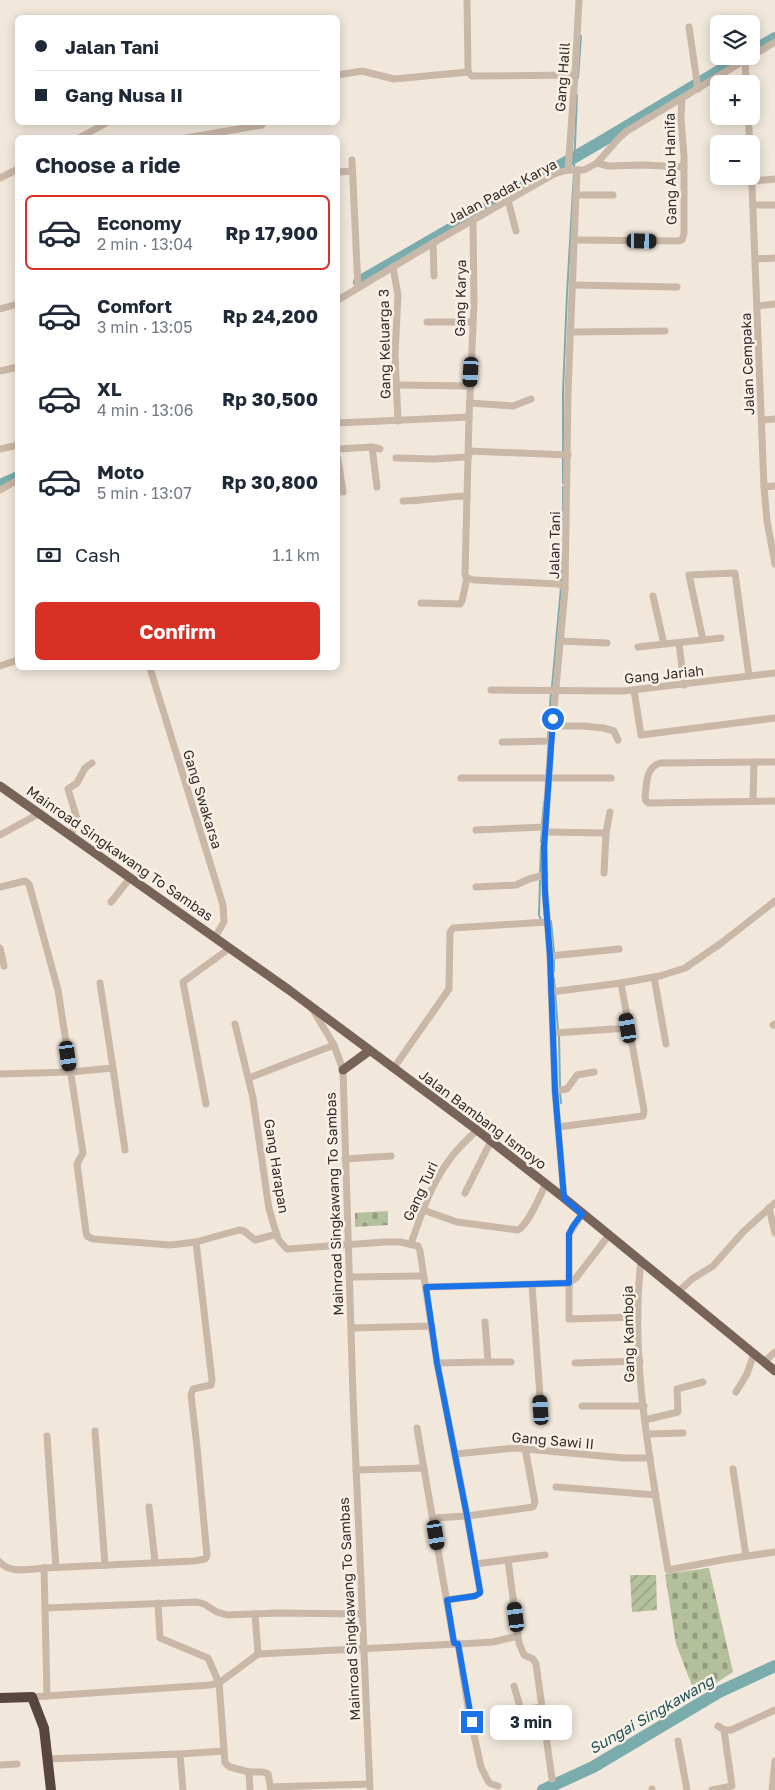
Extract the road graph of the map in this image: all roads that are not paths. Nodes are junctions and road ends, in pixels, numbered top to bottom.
1 (467, 0) edge
2 (579, 0) edge
3 (689, 27) dead end
4 (775, 42) edge
5 (760, 51) edge
6 (737, 65) edge
7 (468, 72) junction
8 (340, 75) edge
9 (576, 75) junction
10 (698, 89) junction
11 (682, 98) junction
12 (103, 125) edge
13 (262, 125) dead end
14 (84, 135) edge
15 (204, 135) edge
16 (352, 160) dead end
17 (597, 163) junction
18 (684, 167) junction
19 (572, 169) junction
20 (15, 170) edge
21 (352, 171) junction
22 (340, 172) edge
23 (0, 178) edge
24 (775, 179) edge
25 (760, 180) edge
26 (752, 185) edge
27 (576, 195) junction
28 (613, 195) dead end
29 (508, 200) junction
30 (753, 205) junction
31 (775, 205) edge
32 (473, 220) junction
33 (516, 231) dead end
34 (574, 240) junction
35 (432, 243) junction
36 (775, 258) edge
37 (756, 259) junction
38 (393, 267) junction
39 (434, 276) dead end
40 (572, 285) junction
41 (678, 287) dead end
42 (358, 288) junction
43 (340, 299) edge
44 (775, 304) edge
45 (15, 305) edge
46 (757, 306) junction
47 (0, 309) edge
48 (427, 322) dead end
49 (473, 322) junction
50 (570, 332) junction
51 (665, 332) dead end
52 (15, 368) edge
53 (0, 371) edge
54 (397, 385) junction
55 (471, 386) junction
56 (530, 399) dead end
57 (470, 403) junction
58 (469, 417) junction
59 (775, 419) edge
60 (762, 420) junction
61 (398, 421) junction
62 (340, 423) edge
63 (15, 446) edge
64 (340, 448) edge
65 (0, 449) edge
66 (468, 453) junction
67 (566, 454) junction
68 (396, 458) dead end
69 (340, 472) edge
70 (15, 482) edge
71 (775, 486) edge
72 (377, 487) dead end
73 (764, 487) junction
74 (0, 490) edge
75 (343, 492) dead end
76 (466, 496) junction
77 (403, 501) dead end
78 (775, 564) edge
79 (467, 578) junction
80 (562, 586) junction
81 (653, 596) dead end
82 (421, 603) dead end
83 (720, 638) dead end
84 (703, 640) junction
85 (560, 641) junction
86 (679, 642) junction
87 (607, 643) dead end
88 (664, 644) junction
89 (638, 647) dead end
90 (15, 661) edge
91 (0, 666) edge
92 (151, 670) edge
93 (775, 673) edge
94 (749, 676) junction
95 (684, 685) junction
96 (491, 690) dead end
97 (634, 690) junction
98 (553, 691) junction
99 (775, 718) edge
100 (553, 726) junction
101 (618, 740) dead end
102 (549, 741) junction
103 (502, 742) dead end
104 (754, 762) junction
105 (775, 762) edge
106 (92, 763) dead end
107 (545, 777) junction
108 (461, 778) dead end
109 (610, 778) dead end
110 (0, 786) edge
111 (753, 801) junction
112 (775, 801) edge
113 (610, 812) dead end
114 (40, 813) junction
115 (476, 830) dead end
116 (545, 830) junction
117 (72, 833) junction
118 (606, 833) junction
119 (0, 836) edge
120 (604, 873) dead end
121 (545, 875) junction
122 (130, 878) junction
123 (0, 887) edge
124 (476, 887) dead end
125 (775, 901) edge
126 (111, 902) dead end
127 (544, 922) junction
128 (218, 933) junction
129 (0, 948) edge
130 (230, 948) junction
131 (619, 949) dead end
132 (550, 956) junction
133 (4, 966) dead end
134 (654, 977) junction
135 (100, 983) dead end
136 (621, 983) junction
137 (556, 991) junction
138 (312, 1007) junction
139 (236, 1024) dead end
140 (628, 1028) junction
141 (558, 1033) junction
142 (666, 1044) dead end
143 (334, 1045) junction
144 (369, 1051) junction
145 (113, 1068) junction
146 (393, 1069) junction
147 (343, 1070) junction
148 (71, 1072) junction
149 (594, 1072) dead end
150 (0, 1074) edge
151 (249, 1078) junction
152 (559, 1091) junction
153 (206, 1104) dead end
154 (558, 1127) junction
155 (477, 1130) junction
156 (491, 1141) junction
157 (125, 1150) dead end
158 (391, 1156) dead end
159 (345, 1159) junction
160 (546, 1184) junction
161 (466, 1193) dead end
162 (564, 1194) junction
163 (772, 1205) edge
164 (423, 1210) junction
165 (582, 1214) junction
166 (775, 1233) edge
167 (277, 1234) junction
168 (609, 1235) junction
169 (196, 1242) junction
170 (348, 1244) junction
171 (411, 1244) junction
172 (642, 1262) junction
173 (420, 1276) dead end
174 (350, 1277) junction
175 (569, 1283) junction
176 (532, 1285) junction
177 (426, 1287) junction
178 (682, 1288) junction
179 (638, 1317) junction
180 (485, 1322) dead end
181 (432, 1326) junction
182 (352, 1328) junction
183 (754, 1353) junction
184 (771, 1356) edge
185 (640, 1361) junction
186 (488, 1362) junction
187 (511, 1362) dead end
188 (437, 1363) junction
189 (575, 1363) dead end
190 (775, 1370) edge
191 (703, 1382) dead end
192 (736, 1392) dead end
193 (582, 1406) dead end
194 (644, 1406) junction
195 (541, 1410) dead end
196 (646, 1420) junction
197 (417, 1428) dead end
198 (96, 1431) dead end
199 (683, 1433) dead end
200 (647, 1434) junction
201 (47, 1436) dead end
202 (526, 1448) junction
203 (455, 1454) junction
204 (650, 1458) junction
205 (424, 1468) junction
206 (733, 1469) dead end
207 (356, 1470) junction
208 (556, 1487) dead end
209 (656, 1495) junction
210 (149, 1508) dead end
211 (467, 1516) junction
212 (433, 1518) junction
213 (775, 1552) edge
214 (545, 1555) dead end
215 (746, 1556) junction
216 (508, 1560) junction
217 (0, 1562) edge
218 (155, 1562) junction
219 (105, 1564) junction
220 (475, 1564) junction
221 (56, 1567) junction
222 (44, 1568) junction
223 (447, 1600) junction
224 (158, 1603) junction
225 (45, 1608) junction
226 (255, 1614) junction
227 (362, 1614) junction
228 (518, 1636) junction
229 (456, 1643) junction
230 (364, 1648) junction
231 (258, 1654) junction
232 (220, 1683) junction
233 (514, 1686) dead end
234 (47, 1696) junction
235 (32, 1697) junction
236 (0, 1698) edge
237 (542, 1707) junction
238 (775, 1710) edge
239 (678, 1741) dead end
240 (223, 1751) junction
241 (180, 1754) junction
242 (48, 1759) junction
243 (775, 1761) edge
244 (17, 1764) dead end
245 (0, 1765) edge
246 (249, 1772) junction
247 (552, 1778) dead end
248 (498, 1786) dead end
249 (369, 1787) edge
250 (271, 1788) edge
251 (51, 1790) edge
252 (183, 1790) edge
253 (250, 1790) edge
254 (687, 1790) edge
255 (712, 1790) edge
256 (772, 1790) edge

1 - 7 street
2 - 9 street, Gang Halil
3 - 10 street
4 - 5 street, Jalan Padat Karya
6 - 10 street, Jalan Padat Karya
7 - 8 street
7 - 9 street
9 - 19 street, Gang Halil
10 - 11 street, Jalan Padat Karya
11 - 17 street, Jalan Padat Karya
11 - 18 street, Gang Abu Hanifa
12 - 14 street
13 - 15 street
16 - 21 street
17 - 18 street
17 - 19 street, Jalan Padat Karya
18 - 34 street, Gang Abu Hanifa
19 - 27 street, Jalan Tani
19 - 29 street, Jalan Padat Karya
20 - 23 street
21 - 22 street
21 - 42 street
24 - 25 street
26 - 30 street, Jalan Cempaka
27 - 28 street
27 - 34 street, Jalan Tani
29 - 32 street, Jalan Padat Karya
29 - 33 street
30 - 31 street
30 - 37 street, Jalan Cempaka
32 - 35 street, Jalan Padat Karya
32 - 49 street, Gang Karya
34 - 40 street, Jalan Tani
35 - 38 street, Jalan Padat Karya
35 - 39 street
36 - 37 street
37 - 46 street, Jalan Cempaka
38 - 42 street, Jalan Padat Karya
38 - 54 street, Gang Keluarga 3
40 - 41 street
40 - 50 street, Jalan Tani
42 - 43 street, Jalan Padat Karya
44 - 46 street
45 - 47 street
46 - 60 street, Jalan Cempaka
48 - 49 street
49 - 55 street, Gang Karya
50 - 51 street
50 - 67 street, Jalan Tani
52 - 53 street
54 - 55 street
54 - 61 street, Gang Keluarga 3
55 - 57 street, Gang Karya
56 - 57 street
57 - 58 street, Gang Karya
58 - 61 street
58 - 66 street, Gang Karya
59 - 60 street
60 - 73 street, Jalan Cempaka
61 - 62 street
63 - 65 street
64 - 72 street
66 - 67 street
66 - 68 street
66 - 76 street, Gang Karya
67 - 80 street, Jalan Tani
69 - 75 street
70 - 74 street
71 - 73 street
73 - 78 street, Jalan Cempaka
76 - 77 street
76 - 79 street, Gang Karya
79 - 80 street
79 - 82 street, Gang Karya
80 - 85 street, Jalan Tani
81 - 88 street
83 - 84 street
84 - 86 street
84 - 94 street
85 - 87 street
85 - 98 street, Jalan Tani
86 - 88 street
86 - 95 street
88 - 89 street
90 - 91 street
92 - 128 street, Gang Swakarsa
93 - 94 street, Gang Jariah
94 - 95 street, Gang Jariah
95 - 97 street, Gang Jariah
96 - 98 street, Gang Jariah
97 - 98 street, Gang Jariah
97 - 99 street
98 - 100 street, Jalan Tani
100 - 101 street
100 - 102 street, Jalan Tani
102 - 103 street
102 - 107 street, Jalan Tani
104 - 105 street
104 - 111 street
104 - 111 street
106 - 117 street
107 - 108 street
107 - 109 street
107 - 116 street, Jalan Tani
110 - 114 main road, Mainroad Singkawang To Sambas
111 - 112 street
113 - 118 street
114 - 117 main road, Mainroad Singkawang To Sambas
114 - 119 street
115 - 116 street
116 - 118 street
116 - 121 street, Jalan Tani
117 - 122 main road, Mainroad Singkawang To Sambas
118 - 120 street
121 - 124 street
121 - 127 street, Jalan Tani
122 - 126 street
122 - 128 main road, Mainroad Singkawang To Sambas
123 - 148 street
125 - 134 street
127 - 132 street, Jalan Tani
127 - 146 street
128 - 130 main road, Mainroad Singkawang To Sambas
129 - 133 street
130 - 138 main road, Mainroad Singkawang To Sambas
130 - 153 street
131 - 132 street
132 - 137 street, Jalan Tani
134 - 136 street
134 - 142 street
135 - 145 street
136 - 137 street
136 - 140 street
137 - 141 street, Jalan Tani
138 - 143 street, Mainroad Singkawang To Sambas
138 - 144 main road, Jalan Bambang Ismoyo
139 - 151 street, Gang Harapan
140 - 141 street
140 - 154 street
141 - 152 street, Jalan Tani
143 - 147 street, Mainroad Singkawang To Sambas
143 - 151 street
144 - 146 main road, Jalan Bambang Ismoyo
144 - 147 main road
145 - 148 street
145 - 157 street
146 - 155 main road, Jalan Bambang Ismoyo
147 - 159 street, Mainroad Singkawang To Sambas
148 - 150 street
148 - 169 street
149 - 152 street
151 - 167 street, Gang Harapan
152 - 154 street, Jalan Tani
154 - 162 street, Jalan Tani
155 - 156 main road, Jalan Bambang Ismoyo
155 - 164 street, Gang Turi
156 - 160 main road, Jalan Bambang Ismoyo
156 - 161 street
158 - 159 street
159 - 170 street, Mainroad Singkawang To Sambas
160 - 162 main road, Jalan Bambang Ismoyo
160 - 164 street
162 - 165 main road, Jalan Bambang Ismoyo
163 - 166 street
163 - 178 street
164 - 171 street, Gang Turi
165 - 168 main road, Jalan Bambang Ismoyo
165 - 175 street
167 - 169 street
167 - 170 street, Gang Harapan
168 - 172 main road, Jalan Bambang Ismoyo
168 - 175 street
169 - 218 street
170 - 171 street
170 - 174 street, Mainroad Singkawang To Sambas
171 - 177 street
172 - 178 main road, Jalan Bambang Ismoyo
172 - 179 street, Gang Kamboja
173 - 174 street
174 - 182 street, Mainroad Singkawang To Sambas
175 - 176 street
175 - 179 street
176 - 177 street
176 - 195 street
177 - 181 street
178 - 183 main road, Jalan Bambang Ismoyo
179 - 185 street, Gang Kamboja
180 - 186 street
181 - 182 street
181 - 188 street
182 - 207 street, Mainroad Singkawang To Sambas
183 - 184 main road, Jalan Bambang Ismoyo
183 - 192 street
184 - 190 main road, Jalan Bambang Ismoyo
185 - 189 street
185 - 194 street, Gang Kamboja
186 - 187 street
186 - 188 street
188 - 203 street
191 - 196 street
193 - 194 street
194 - 196 street, Gang Kamboja
196 - 200 street, Gang Kamboja
197 - 205 street
198 - 219 street
199 - 200 street
200 - 204 street, Gang Kamboja
201 - 221 street
202 - 203 street, Gang Sawi II
202 - 204 street, Gang Sawi II
202 - 211 street
203 - 211 street
204 - 209 street
205 - 207 street
205 - 212 street
206 - 215 street
207 - 227 street, Mainroad Singkawang To Sambas
208 - 209 street
209 - 215 street
210 - 218 street
211 - 212 street
211 - 220 street
212 - 223 street
213 - 215 street
214 - 216 street
216 - 220 street
216 - 228 street
217 - 222 street
218 - 219 street
219 - 221 street
220 - 223 street
221 - 222 street
222 - 225 street
223 - 229 street
224 - 225 street
224 - 226 street
224 - 232 street
225 - 234 street
226 - 227 street
226 - 231 street
227 - 230 street, Mainroad Singkawang To Sambas
228 - 229 street
228 - 237 street
229 - 230 street
229 - 248 street
230 - 231 street
230 - 249 street, Mainroad Singkawang To Sambas
231 - 232 street
232 - 234 street
232 - 240 street
233 - 237 street
234 - 235 street
235 - 236 highway
235 - 242 highway
237 - 247 street
238 - 255 street
239 - 254 street
240 - 241 street
240 - 246 street
241 - 242 street
241 - 252 street
242 - 251 highway
243 - 256 street
244 - 245 street
246 - 250 street
246 - 253 street
249 - 250 street

